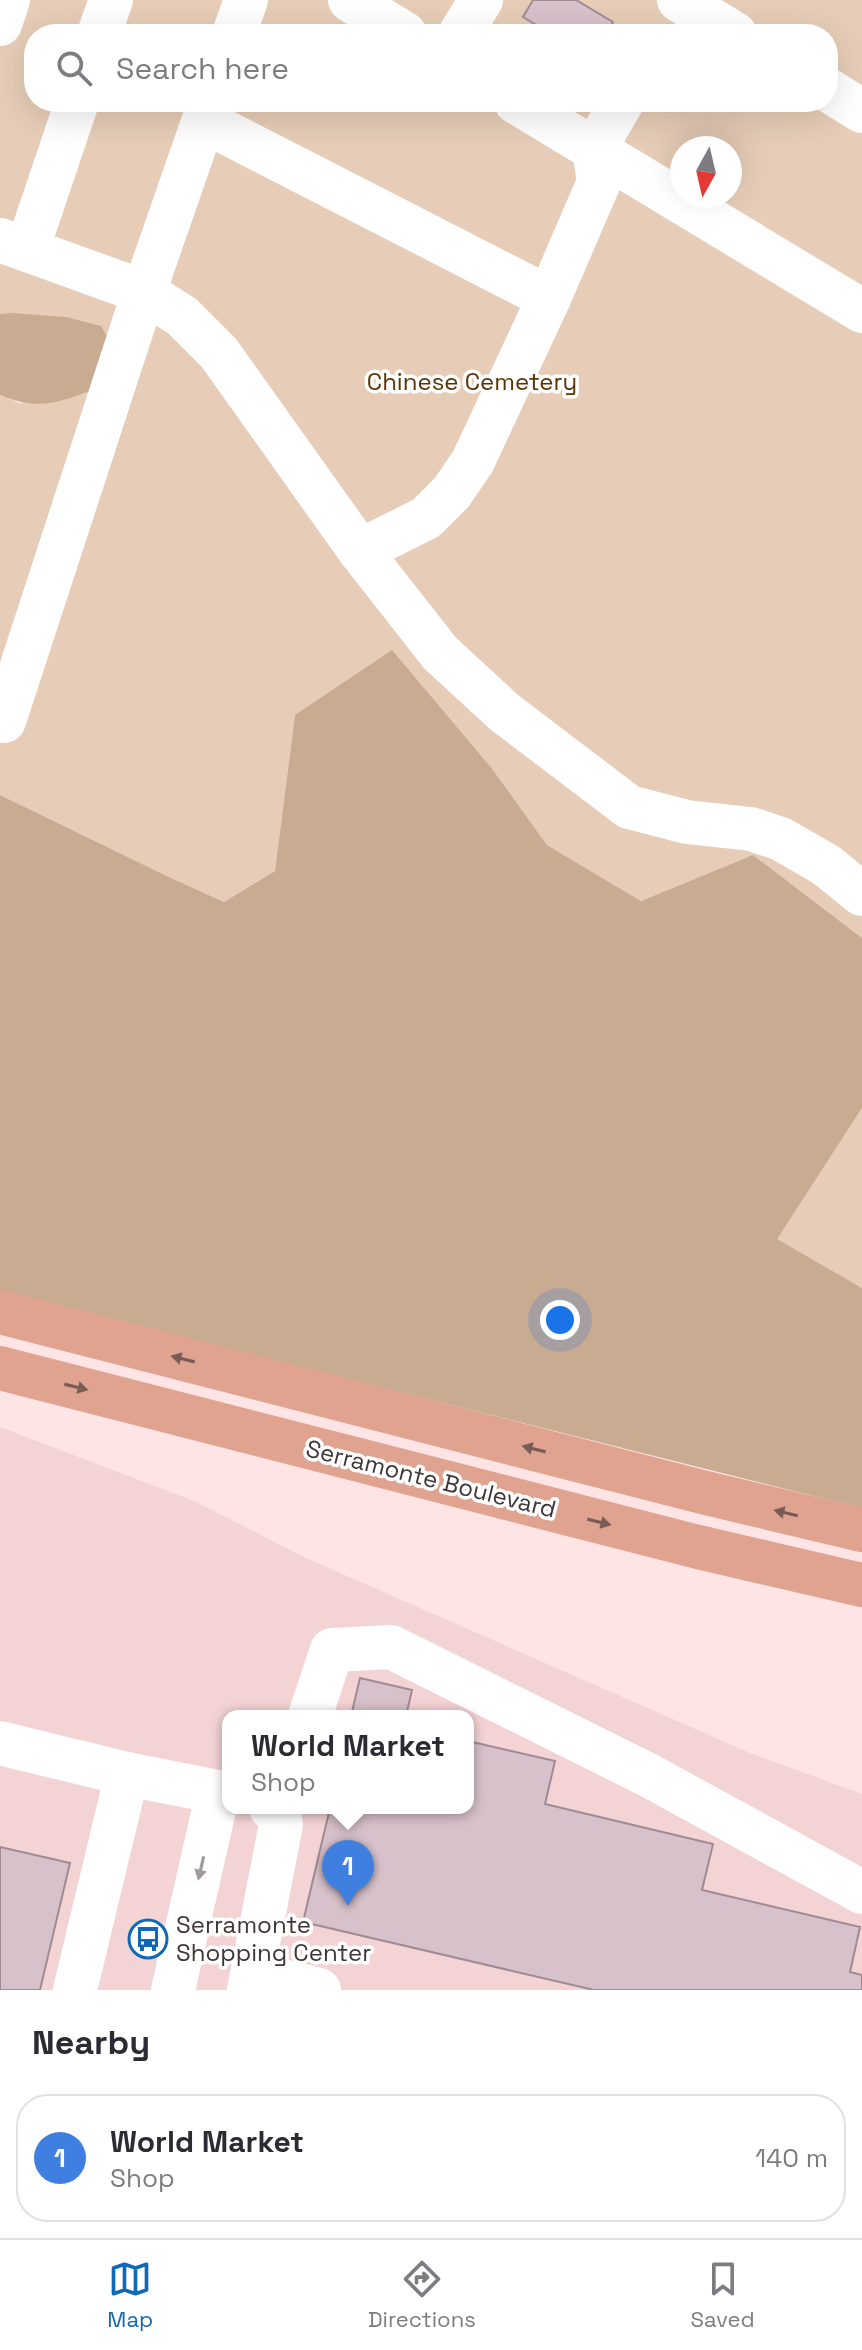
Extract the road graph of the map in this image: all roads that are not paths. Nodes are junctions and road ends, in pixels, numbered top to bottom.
1 (8, 0) edge
2 (111, 0) edge
3 (246, 0) edge
4 (350, 0) edge
5 (481, 0) edge
6 (676, 9) edge
7 (0, 24) edge
8 (103, 24) edge
9 (238, 24) edge
10 (389, 24) edge
11 (466, 24) edge
12 (711, 24) edge
13 (838, 96) edge
14 (862, 111) edge
15 (73, 112) edge
16 (207, 112) edge
17 (209, 112) edge
18 (532, 112) edge
19 (616, 112) edge
20 (594, 150) junction
21 (14, 245) edge
22 (144, 292) junction
23 (549, 298) junction
24 (862, 311) edge
25 (360, 551) junction
26 (4, 721) dead end
27 (862, 894) edge
28 (0, 1312) edge
29 (0, 1368) edge
30 (862, 1530) edge
31 (862, 1585) edge
32 (312, 1710) edge
33 (0, 1743) edge
34 (127, 1774) junction
35 (222, 1793) edge
36 (222, 1797) edge
37 (278, 1814) edge
38 (862, 1892) edge
39 (251, 1982) edge
40 (75, 1990) edge
41 (173, 1990) edge
42 (319, 1990) edge

1 - 7 lane
2 - 8 lane
3 - 9 lane
4 - 10 lane
5 - 11 lane
6 - 12 lane
13 - 14 lane
15 - 21 lane
16 - 22 lane
17 - 23 lane
18 - 20 lane
19 - 20 lane
20 - 23 lane
20 - 24 lane
21 - 22 lane
22 - 25 lane
22 - 26 lane
23 - 25 lane
25 - 27 lane
30 -> 28 main road
29 -> 31 main road, Serramonte Boulevard
32 - 38 lane
33 - 34 lane
34 - 35 lane
34 - 40 lane
36 -> 41 lane
37 - 39 lane
39 - 42 lane

